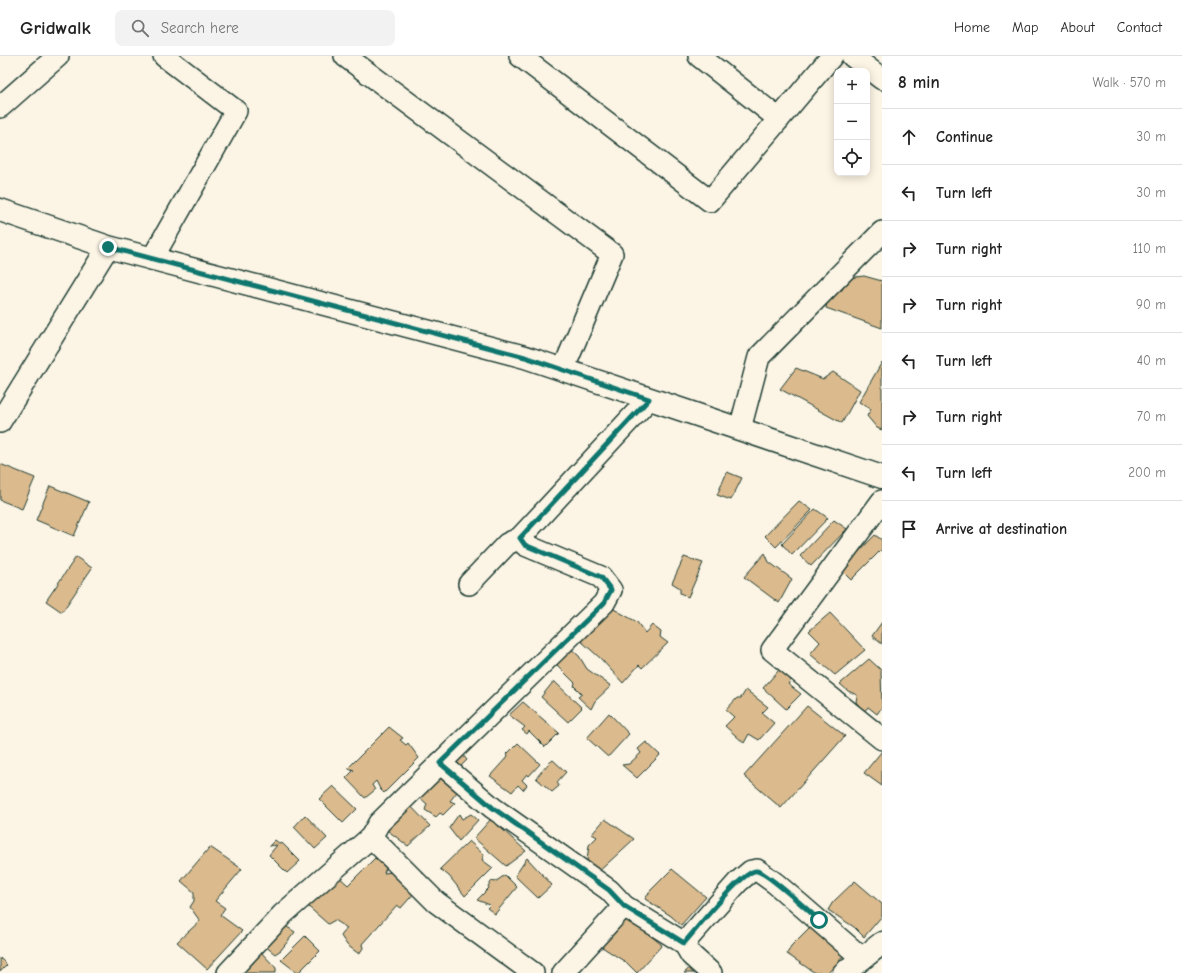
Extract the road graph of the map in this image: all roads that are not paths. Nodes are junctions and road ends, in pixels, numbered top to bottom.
1 (58, 56) edge
2 (164, 56) edge
3 (345, 56) edge
4 (520, 56) edge
5 (699, 56) edge
6 (832, 56) edge
7 (852, 56) edge
8 (882, 79) edge
9 (0, 107) edge
10 (779, 119) junction
11 (0, 210) edge
12 (882, 232) edge
13 (108, 247) junction
14 (152, 259) junction
15 (564, 370) junction
16 (649, 399) junction
17 (0, 422) edge
18 (740, 429) junction
19 (882, 477) edge
20 (882, 501) edge
21 (520, 538) junction
22 (469, 584) dead end
23 (882, 738) edge
24 (440, 763) junction
25 (372, 837) junction
26 (624, 906) junction
27 (684, 943) junction
28 (882, 944) edge
29 (862, 958) junction
30 (228, 973) edge
31 (533, 973) edge
32 (563, 973) edge
33 (711, 973) edge
34 (844, 973) edge

1 - 9 street
2 - 14 street
3 - 15 street
4 - 10 street
5 - 10 street
6 - 10 street
7 - 8 street
11 - 13 main road
12 - 18 street
13 - 14 main road
13 - 17 street
14 - 15 main road
15 - 16 main road
16 - 18 main road
16 - 21 street
18 - 19 main road
20 - 23 street
21 - 22 street
21 - 24 street
24 - 25 street
24 - 26 street
25 - 30 street
25 - 31 street
26 - 27 street
26 - 32 street
27 - 29 street
27 - 33 street
28 - 29 main road
29 - 34 main road

